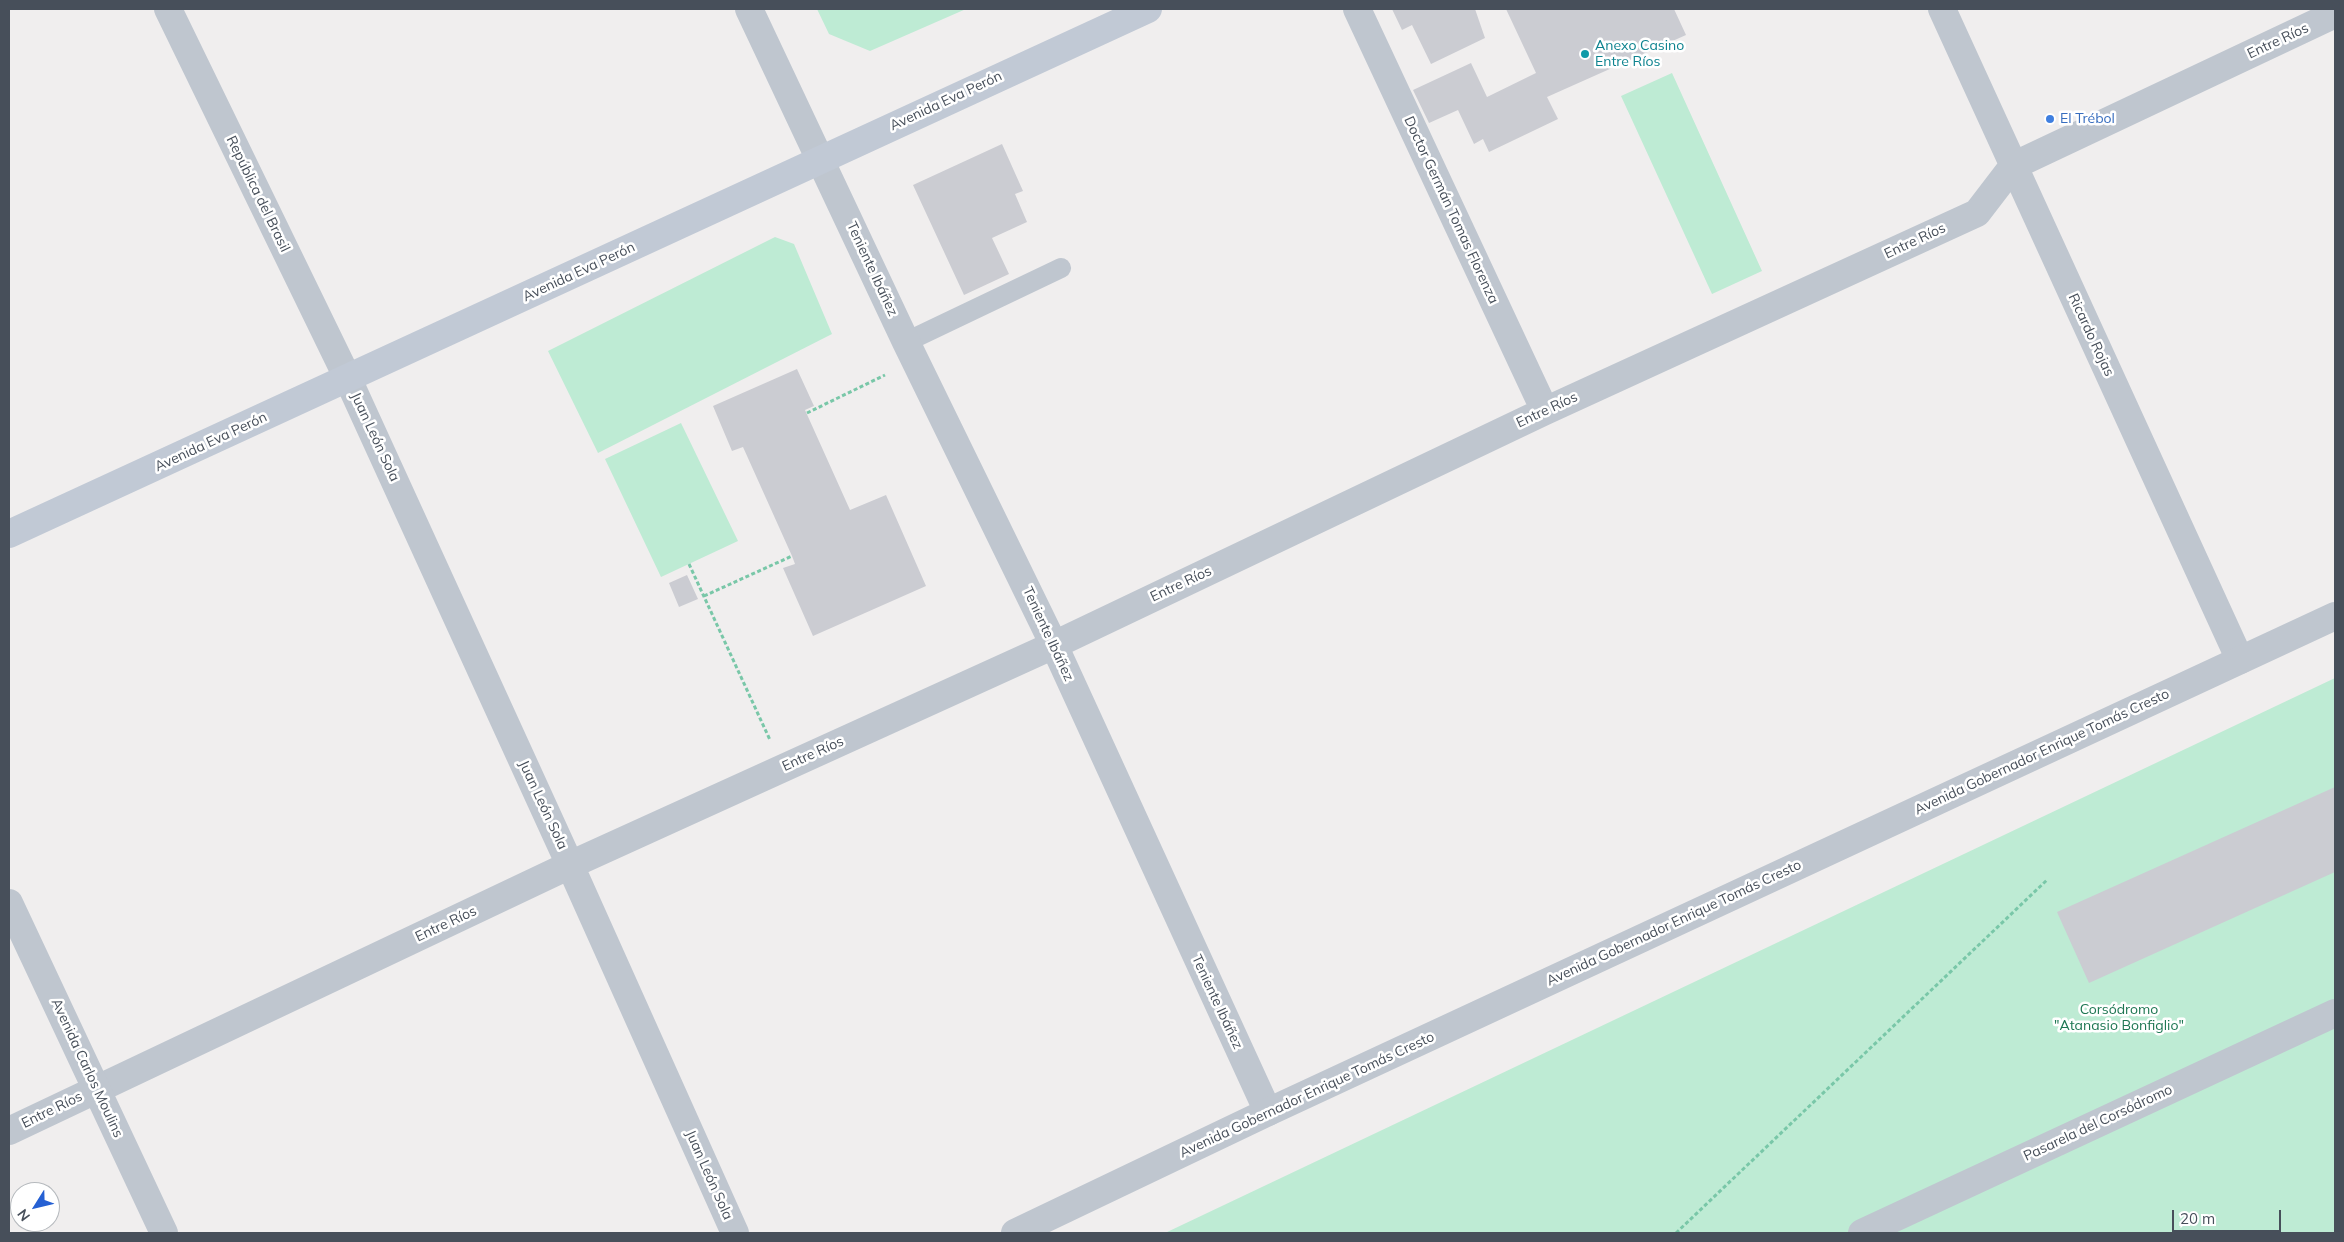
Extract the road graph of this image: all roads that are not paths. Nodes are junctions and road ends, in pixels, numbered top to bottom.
1 (168, 9) edge
2 (749, 9) edge
3 (1148, 9) edge
4 (1357, 9) edge
5 (1942, 9) edge
6 (2335, 14) edge
7 (820, 160) junction
8 (2014, 166) junction
9 (1061, 268) dead end
10 (910, 351) junction
11 (348, 379) junction
12 (1545, 411) junction
13 (9, 534) edge
14 (2335, 616) edge
15 (1054, 645) junction
16 (2240, 660) junction
17 (570, 865) junction
18 (9, 903) edge
19 (2335, 1013) edge
20 (96, 1088) junction
21 (1268, 1112) junction
22 (9, 1131) edge
23 (164, 1233) edge
24 (735, 1233) edge
25 (1015, 1233) edge
26 (1862, 1233) edge

1 - 11 street, República del Brasil
2 - 7 street, Teniente Ibáñez
3 - 7 main road, Avenida Eva Perón
4 - 12 street, Doctor Germán Tomas Florenza
5 - 8 street, Ricardo Rojas
6 - 8 street, Entre Ríos
7 - 10 street, Teniente Ibáñez
7 - 11 main road, Avenida Eva Perón
8 - 12 street, Entre Ríos
8 - 16 street, Ricardo Rojas
9 - 10 lane
10 - 15 street, Teniente Ibáñez
11 - 13 main road, Avenida Eva Perón
11 - 17 street, Juan León Sola
12 - 15 street, Entre Ríos
14 - 16 street, Avenida Gobernador Enrique Tomás Cresto
15 - 17 street, Entre Ríos
15 - 21 street, Teniente Ibáñez
16 - 21 street, Avenida Gobernador Enrique Tomás Cresto
17 - 20 street, Entre Ríos
17 - 24 street, Juan León Sola
18 - 20 street, Avenida Carlos Moulins
19 - 26 street, Pasarela del Corsódromo
20 - 22 street, Entre Ríos
20 - 23 street, Avenida Carlos Moulins
21 - 25 street, Avenida Gobernador Enrique Tomás Cresto

